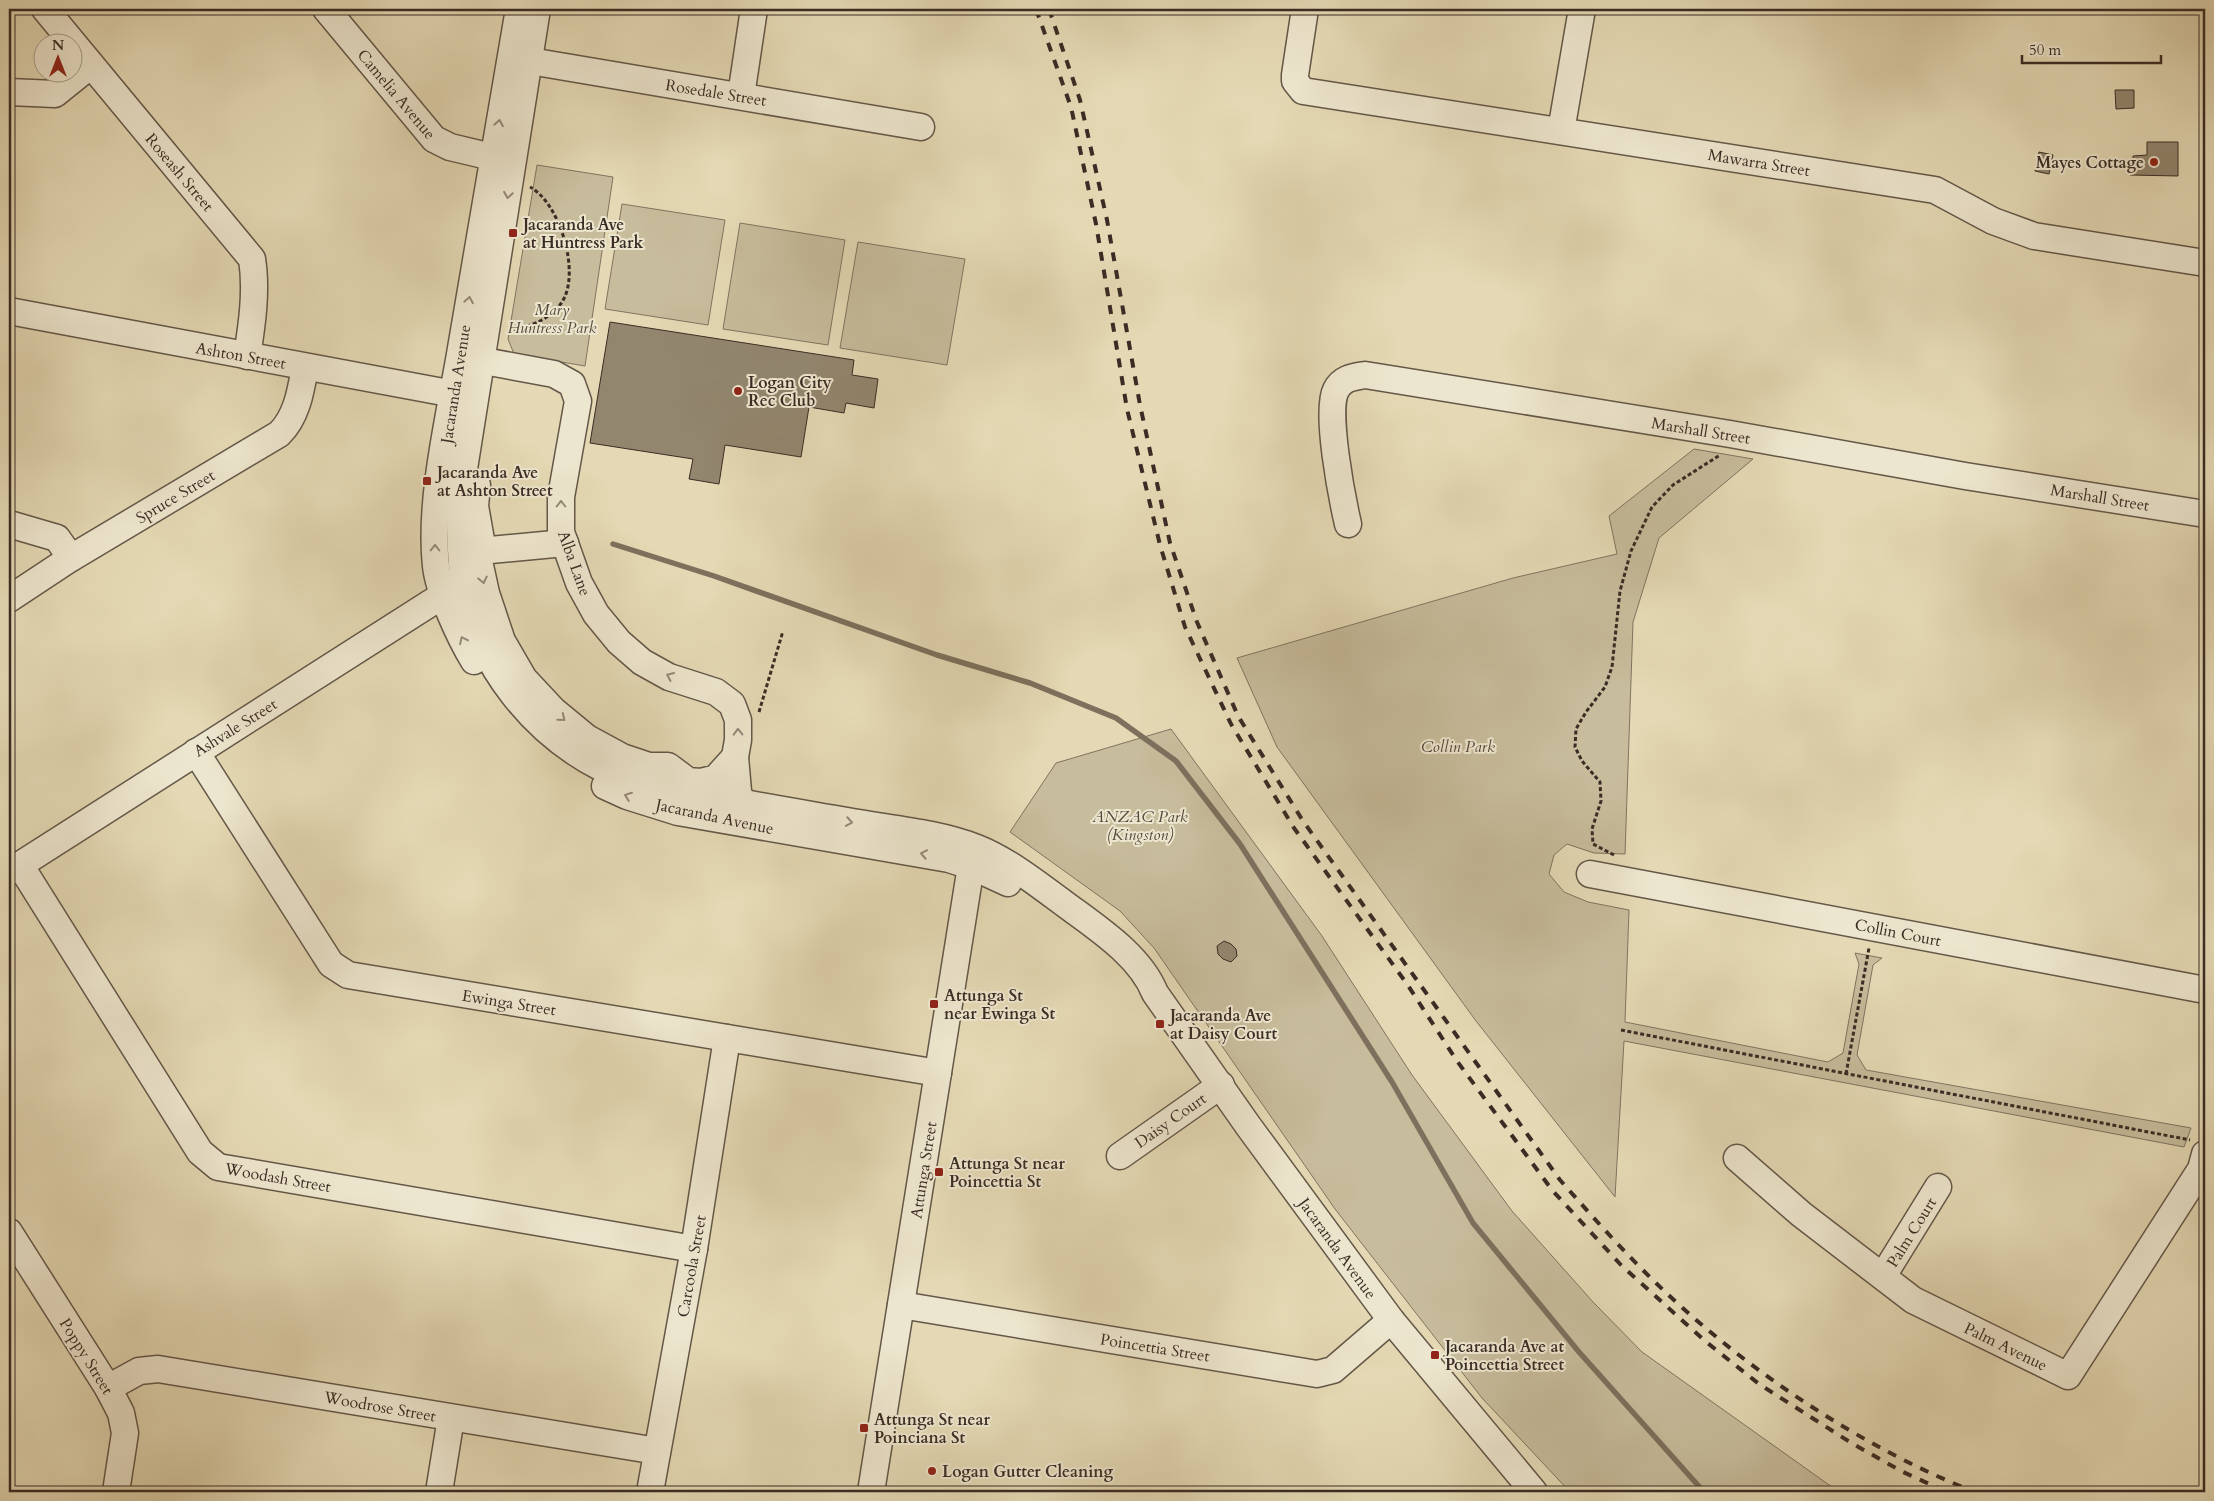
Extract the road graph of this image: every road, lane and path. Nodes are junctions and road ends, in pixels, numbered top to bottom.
1 (45, 9) edge
2 (326, 9) edge
3 (518, 9) edge
4 (537, 9) edge
5 (754, 9) edge
6 (1305, 9) edge
7 (1582, 9) edge
8 (519, 59) junction
9 (91, 64) junction
10 (9, 92) edge
11 (740, 96) junction
12 (921, 126) dead end
13 (1561, 130) junction
14 (503, 160) junction
15 (527, 185) dead end
16 (2205, 263) edge
17 (9, 311) edge
18 (503, 332) dead end
19 (247, 356) junction
20 (470, 359) junction
21 (305, 366) junction
22 (463, 396) junction
23 (1730, 434) junction
24 (2205, 514) edge
25 (9, 524) edge
26 (1348, 524) dead end
27 (565, 543) junction
28 (480, 551) junction
29 (72, 558) junction
30 (455, 592) junction
31 (9, 599) edge
32 (783, 632) dead end
33 (758, 719) dead end
34 (196, 752) junction
35 (735, 757) junction
36 (687, 786) junction
37 (741, 803) junction
38 (830, 838) junction
39 (975, 858) junction
40 (15, 868) edge
41 (1581, 873) dead end
42 (1629, 881) junction
43 (1873, 927) junction
44 (2205, 990) edge
45 (1622, 1030) dead end
46 (727, 1038) junction
47 (938, 1073) junction
48 (1846, 1074) junction
49 (1221, 1085) junction
50 (2200, 1148) edge
51 (1120, 1156) dead end
52 (1737, 1158) dead end
53 (1938, 1187) dead end
54 (9, 1232) edge
55 (694, 1249) junction
56 (1883, 1276) junction
57 (901, 1305) junction
58 (1391, 1320) junction
59 (108, 1388) junction
60 (451, 1418) junction
61 (657, 1451) junction
62 (116, 1492) edge
63 (439, 1492) edge
64 (650, 1492) edge
65 (871, 1492) edge
66 (1534, 1492) edge

1 - 9 street, Roseash Street
2 - 14 street, Camelia Avenue
3 - 8 street, Jacaranda Avenue
4 - 8 street, Jacaranda Avenue
5 - 11 street
6 - 13 street, Mawarra Street
7 - 13 street
8 - 11 street, Rosedale Street
8 - 14 street, Jacaranda Avenue
9 - 10 street
9 - 19 street, Roseash Street
11 - 12 street, Rosedale Street
13 - 16 street, Mawarra Street
14 - 20 street, Jacaranda Avenue
15 - 18 path
17 - 19 street, Ashton Street
19 - 21 street, Ashton Street
20 - 22 street, Jacaranda Avenue
27 -> 20 street, Alba Lane
21 - 22 street, Ashton Street
21 - 29 street, Spruce Street
22 - 28 street
22 - 30 street, Jacaranda Avenue
23 - 24 street, Marshall Street
23 - 26 street, Marshall Street
23 - 42 path
25 - 29 street
27 - 28 street
35 -> 27 street, Alba Lane
28 -> 36 street
29 - 31 street, Spruce Street
30 - 34 street, Ashvale Street
30 - 36 street, Jacaranda Avenue
38 -> 30 street, Jacaranda Avenue
32 - 33 path
34 - 40 street, Ashvale Street
34 - 46 street, Ewinga Street
35 - 36 street
35 - 37 street, Alba Lane
36 - 37 street, Jacaranda Avenue
37 - 38 street
37 -> 39 street, Jacaranda Avenue
39 -> 38 street, Jacaranda Avenue
39 - 47 street, Attunga Street
39 - 49 street, Jacaranda Avenue
40 - 55 street, Woodash Street
41 - 42 street, Collin Court
42 - 43 street, Collin Court
43 - 44 street, Collin Court
43 - 48 path
45 - 48 path
46 - 47 street, Ewinga Street
46 - 55 street, Carcoola Street
47 - 57 street, Attunga Street
48 - 50 path
49 - 51 street, Daisy Court
49 - 58 street, Jacaranda Avenue
50 - 56 street, Palm Avenue
52 - 56 street, Palm Avenue
53 - 56 street, Palm Court
54 - 59 street, Poppy Street
55 - 61 street, Carcoola Street
57 - 58 street, Poincettia Street
57 - 65 street, Attunga Street
58 - 66 street, Jacaranda Avenue
59 - 60 street, Woodrose Street
59 - 62 street, Poppy Street
60 - 61 street, Woodrose Street
60 - 63 street
61 - 64 street, Carcoola Street

